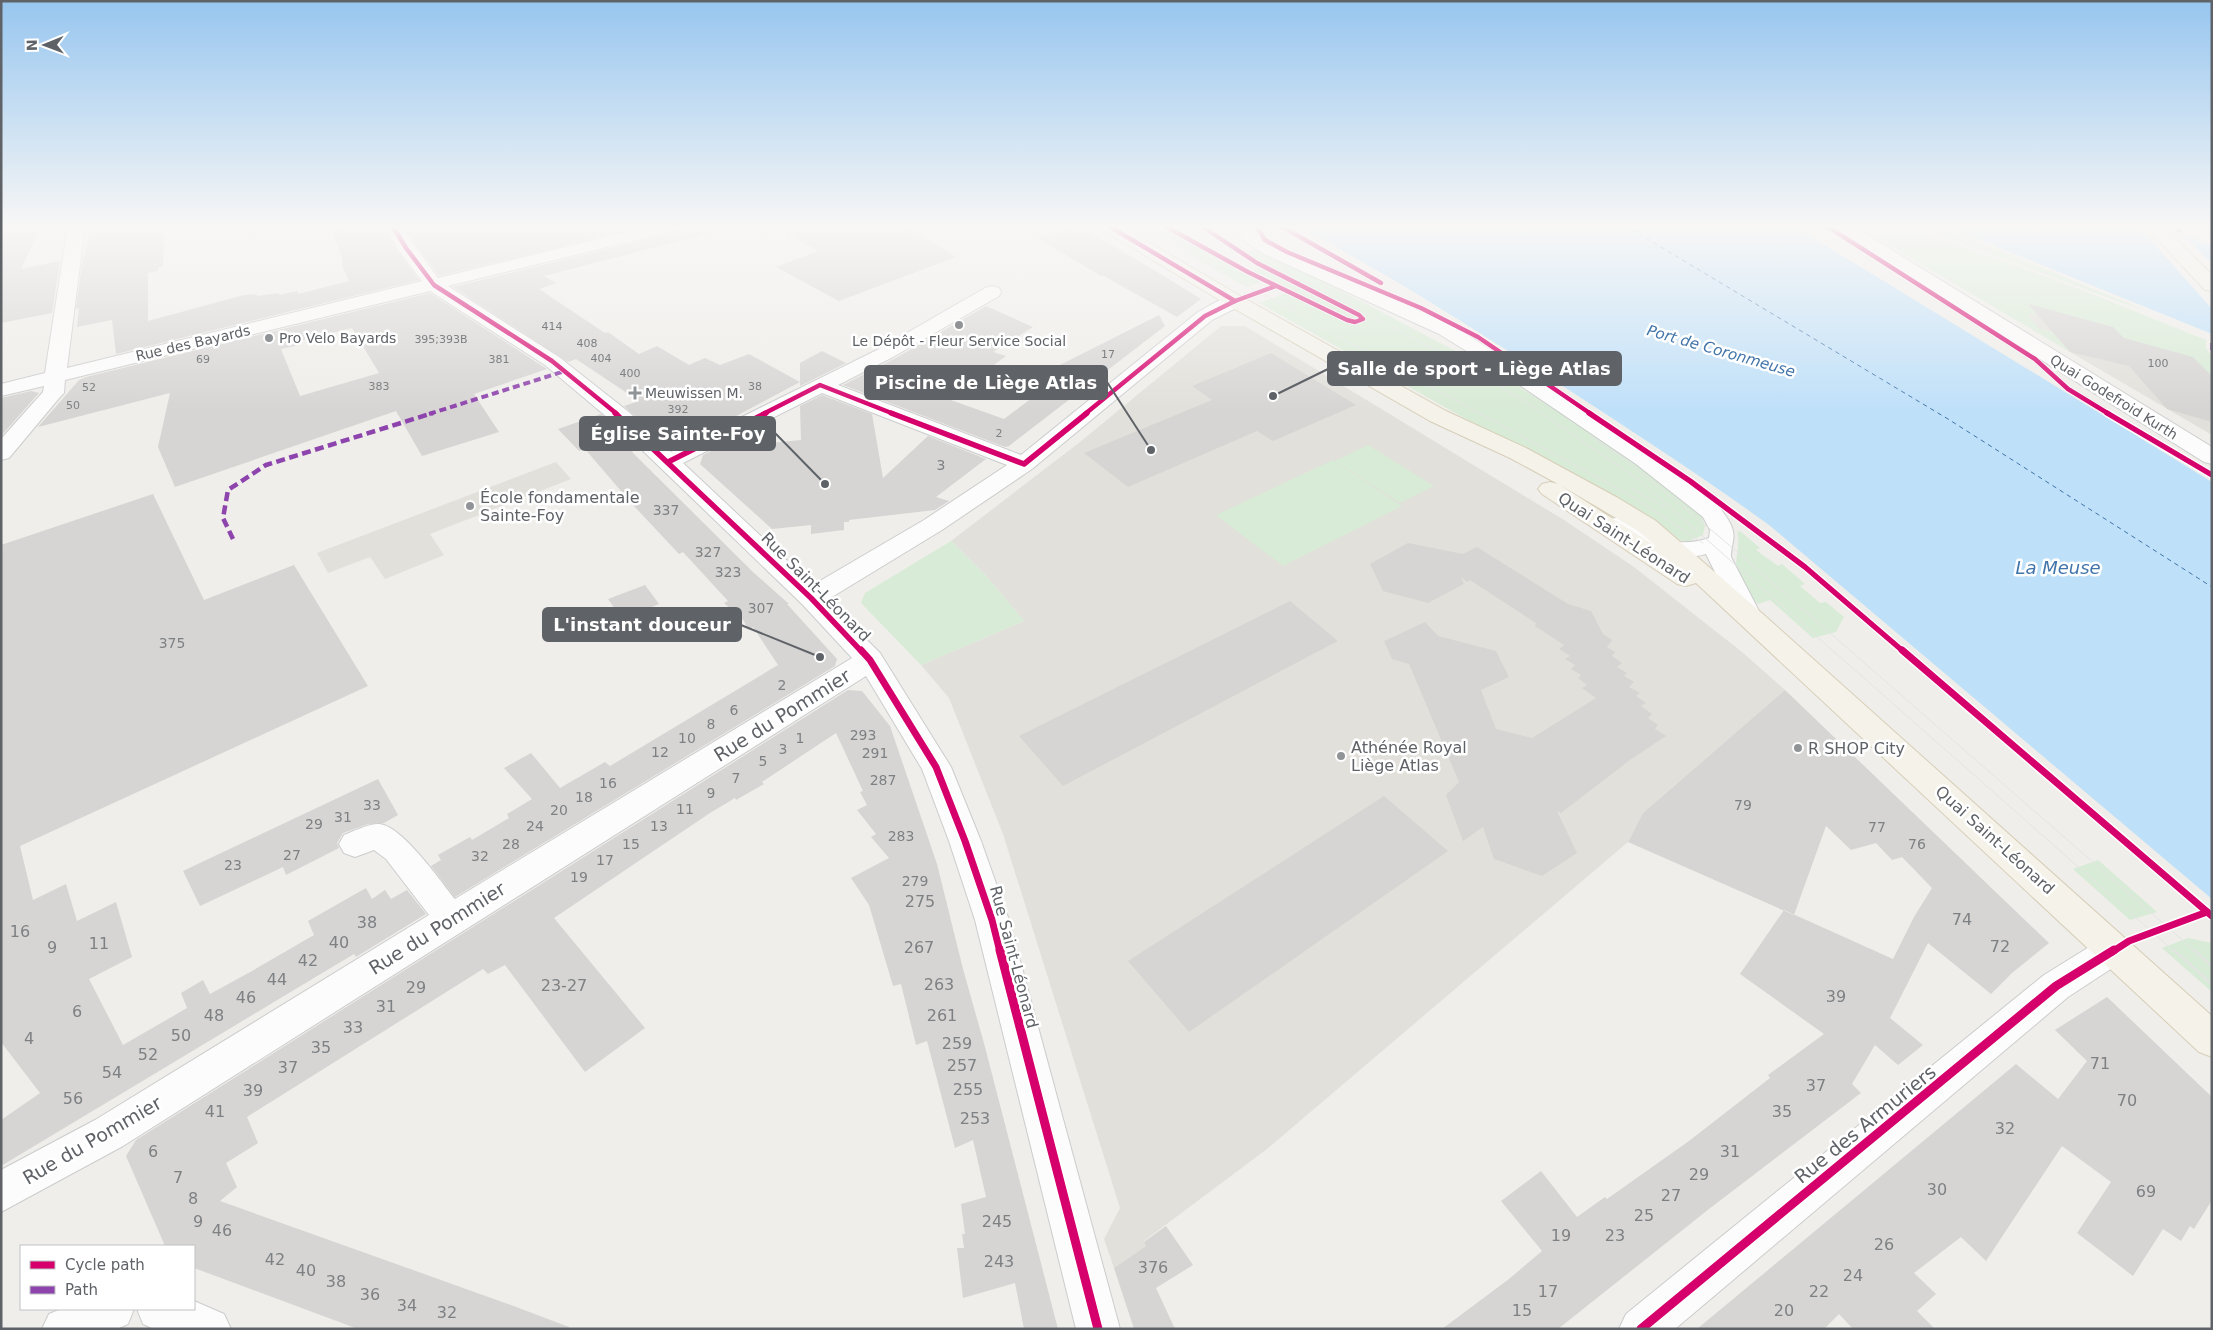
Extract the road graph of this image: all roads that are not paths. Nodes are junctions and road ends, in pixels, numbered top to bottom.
1 (68, 287) edge
2 (425, 287) edge
3 (437, 287) edge
4 (1212, 287) edge
5 (1352, 287) edge
6 (1939, 287) edge
7 (992, 292) dead end
8 (1235, 301) junction
9 (54, 377) junction
10 (820, 385) junction
11 (1, 390) edge
12 (1473, 432) junction
13 (1, 453) edge
14 (2212, 457) edge
15 (670, 461) junction
16 (1024, 464) junction
17 (1583, 510) junction
18 (1721, 542) junction
19 (1675, 550) junction
20 (812, 598) junction
21 (1746, 613) junction
22 (1777, 641) junction
23 (870, 660) junction
24 (355, 844) dead end
25 (451, 919) junction
26 (2114, 949) junction
27 (2212, 1040) edge
28 (1, 1192) edge
29 (111, 1310) edge
30 (160, 1310) edge
31 (64, 1329) edge
32 (208, 1329) edge
33 (1098, 1329) edge
34 (1641, 1329) edge

1 - 9 street
2 - 9 street, Rue des Bayards
3 - 15 street, Rue Saint-Léonard
4 - 8 main road, Quai Saint-Léonard
5 - 18 street, Quai Saint-Léonard
6 - 14 street, Quai Godefroid Kurth
7 - 10 street
8 - 12 main road, Quai Saint-Léonard
8 - 16 street
9 - 11 street, Rue des Bayards
9 - 13 street
10 - 15 street
10 - 16 street
12 - 17 main road, Quai Saint-Léonard
12 - 19 main road, Quai Saint-Léonard
15 - 20 street, Rue Saint-Léonard
16 - 20 street
17 - 19 street
17 - 22 main road, Quai Saint-Léonard
18 - 19 street
18 - 21 street, Quai Saint-Léonard
19 - 21 main road, Quai Saint-Léonard
20 - 23 street, Rue Saint-Léonard
21 - 22 main road, Quai Saint-Léonard
22 - 26 main road, Quai Saint-Léonard
23 - 25 street, Rue du Pommier
23 - 33 street, Rue Saint-Léonard
24 - 25 street
25 - 28 street, Rue du Pommier
26 - 27 main road, Quai Saint-Léonard
26 - 34 street, Rue des Armuriers
29 - 31 street
30 - 32 street

